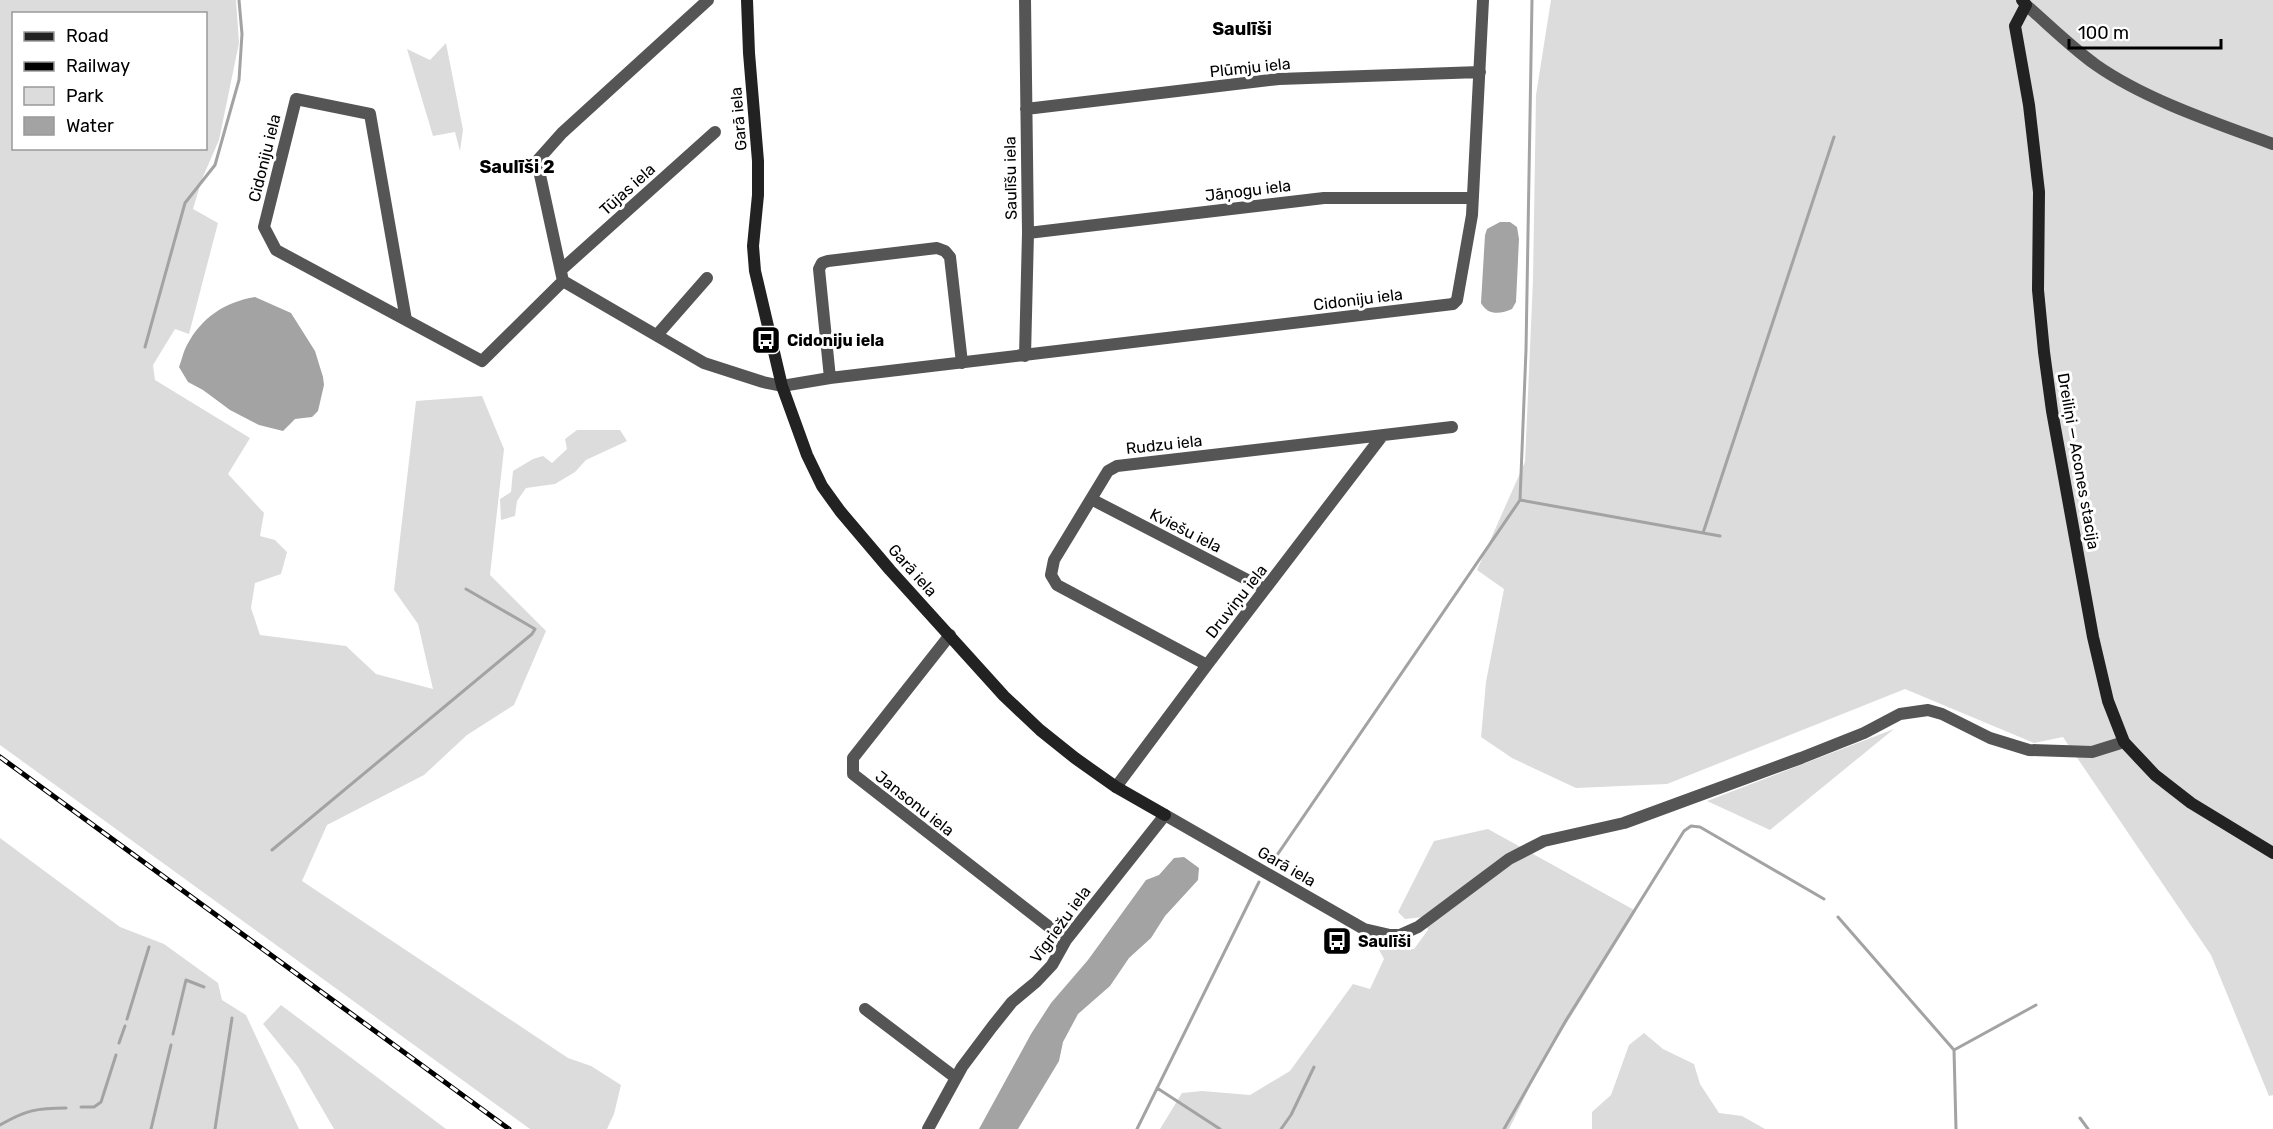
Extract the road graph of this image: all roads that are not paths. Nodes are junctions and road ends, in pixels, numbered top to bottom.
1 (708, 0) edge
2 (747, 0) edge
3 (1025, 0) edge
4 (1483, 0) edge
5 (2024, 2) edge
6 (1480, 72) junction
7 (1026, 109) junction
8 (715, 132) dead end
9 (2273, 144) edge
10 (1472, 198) junction
11 (1028, 232) junction
12 (562, 275) junction
13 (707, 278) dead end
14 (406, 320) junction
15 (657, 335) junction
16 (1025, 356) junction
17 (962, 363) junction
18 (830, 378) junction
19 (782, 386) junction
20 (1452, 427) dead end
21 (1382, 436) junction
22 (1091, 499) junction
23 (1266, 589) junction
24 (950, 635) junction
25 (1207, 665) junction
26 (2124, 742) junction
27 (1116, 787) junction
28 (1165, 815) junction
29 (2273, 853) edge
30 (1066, 940) junction
31 (865, 1009) dead end
32 (956, 1078) junction
33 (928, 1129) edge

1 - 12 street
2 - 19 street, Garā iela
3 - 7 street, Saulīšu iela
4 - 6 street, Cidoniju iela
5 - 9 street
5 - 26 street, Dreiliņi — Acones stacija
6 - 7 street, Plūmju iela
6 - 10 street, Cidoniju iela
7 - 11 street, Saulīšu iela
8 - 12 street, Tūjas iela
10 - 11 street, Jāņogu iela
10 - 16 street, Cidoniju iela
11 - 16 street, Saulīšu iela
12 - 14 street, Cidoniju iela
12 - 15 street, Cidoniju iela
13 - 15 street
14 - 14 street, Cidoniju iela
15 - 19 street, Cidoniju iela
16 - 17 street, Cidoniju iela
17 - 18 street, Cidoniju iela
17 - 18 street
18 - 19 street, Cidoniju iela
19 - 24 street, Garā iela
20 - 21 street, Rudzu iela
21 - 22 street, Rudzu iela
21 - 23 street, Druviņu iela
22 - 23 street, Kviešu iela
22 - 25 street, Rudzu iela
23 - 25 street, Druviņu iela
24 - 27 street, Garā iela
24 - 30 street, Jansonu iela
25 - 27 street, Druviņu iela
26 - 28 street, Garā iela
26 - 29 street, Dreiliņi — Acones stacija
27 - 28 street, Garā iela
28 - 30 street, Vīgriežu iela
30 - 32 street, Vīgriežu iela
31 - 32 street
32 - 33 street, Vīgriežu iela

